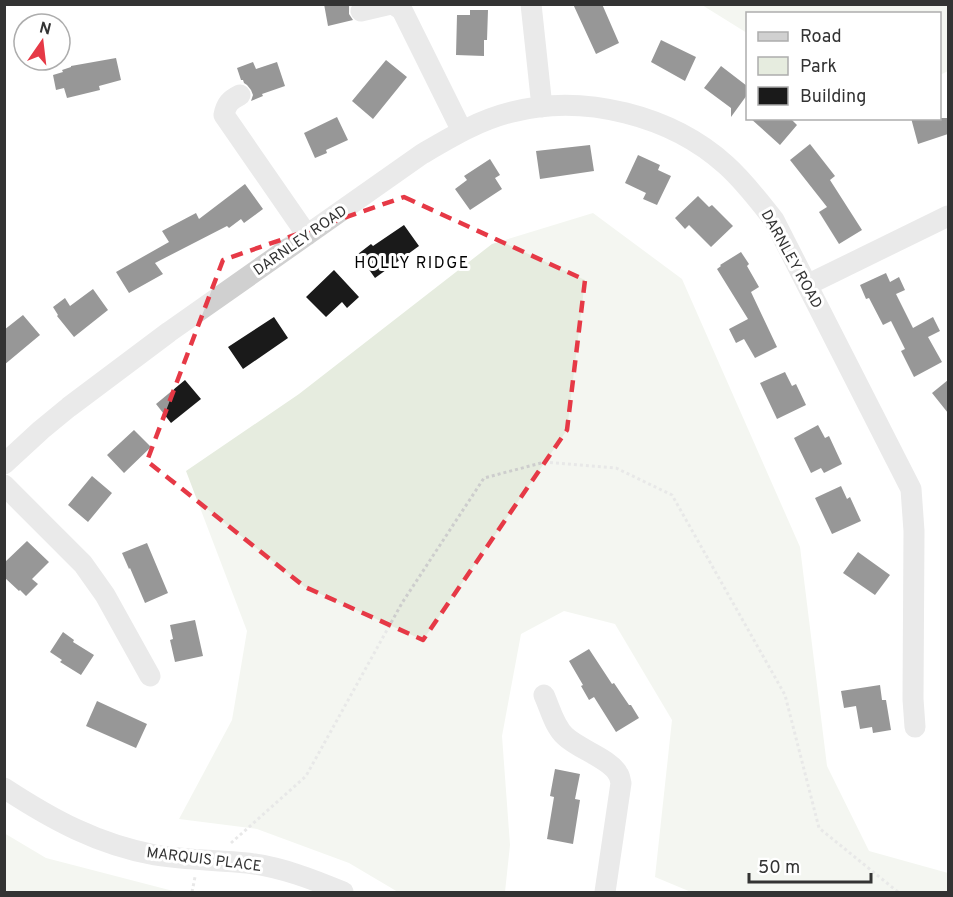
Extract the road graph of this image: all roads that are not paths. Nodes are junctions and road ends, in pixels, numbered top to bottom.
1 (392, 4) edge
2 (531, 4) edge
3 (361, 11) dead end
4 (240, 95) dead end
5 (542, 107) junction
6 (462, 131) junction
7 (948, 216) edge
8 (307, 235) junction
9 (807, 285) junction
10 (4, 464) edge
11 (4, 485) edge
12 (150, 676) dead end
13 (544, 695) dead end
14 (915, 727) dead end
15 (4, 788) edge
16 (343, 892) edge
17 (605, 892) edge

1 - 3 street
1 - 6 street
2 - 5 street
4 - 8 street
5 - 6 street, DARNLEY ROAD
5 - 9 street, DARNLEY ROAD
6 - 8 street, DARNLEY ROAD
7 - 9 street
8 - 10 street, DARNLEY ROAD
9 - 14 street, DARNLEY ROAD
11 - 12 street
13 - 17 street
15 - 16 street, MARQUIS PLACE

